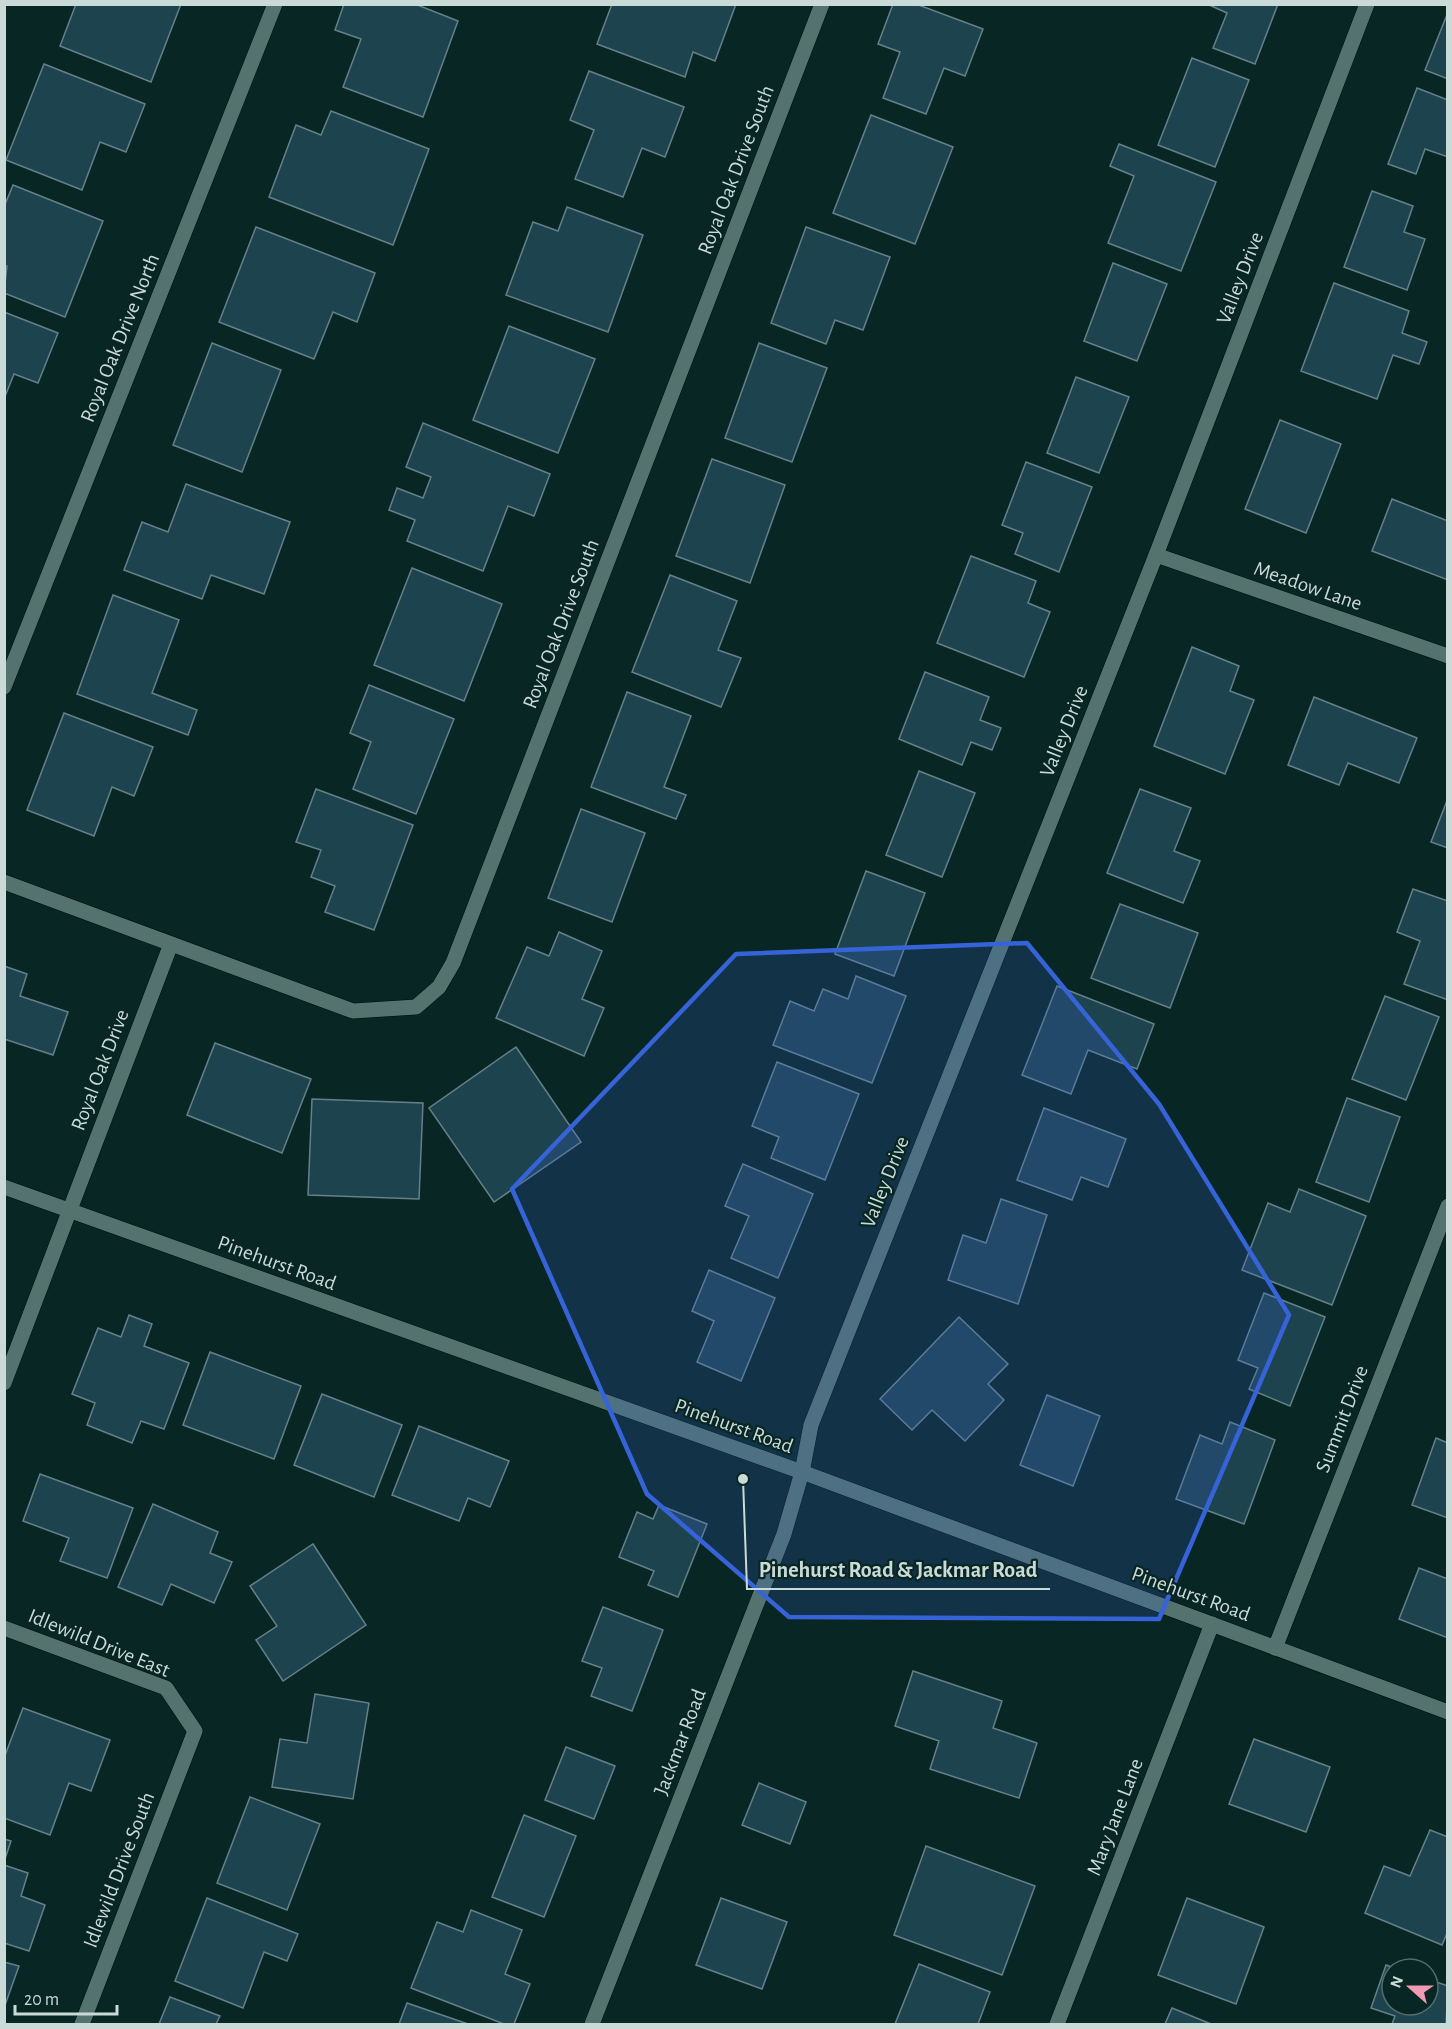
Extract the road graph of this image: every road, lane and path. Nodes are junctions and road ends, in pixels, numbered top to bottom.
1 (275, 4) edge
2 (822, 4) edge
3 (1367, 4) edge
4 (1156, 555) junction
5 (1448, 656) edge
6 (4, 687) edge
7 (4, 882) edge
8 (171, 944) junction
9 (4, 1187) edge
10 (1448, 1206) edge
11 (68, 1211) junction
12 (4, 1383) edge
13 (802, 1472) junction
14 (1212, 1624) junction
15 (4, 1628) edge
16 (1275, 1648) junction
17 (1448, 1712) edge
18 (195, 1731) joint
19 (82, 2025) edge
20 (592, 2025) edge
21 (1057, 2025) edge

1 - 6 street, Royal Oak Drive North
2 - 8 street, Royal Oak Drive South
3 - 4 street, Valley Drive
4 - 5 street, Meadow Lane
4 - 13 street, Valley Drive
7 - 8 street
8 - 11 street, Royal Oak Drive
9 - 11 street, Pinehurst Road
10 - 16 street, Summit Drive
11 - 12 street, Royal Oak Drive
11 - 13 street, Pinehurst Road
13 - 14 street, Pinehurst Road
13 - 20 street, Jackmar Road
14 - 16 street, Pinehurst Road
14 - 21 street, Mary Jane Lane
15 - 18 street, Idlewild Drive East
16 - 17 street, Pinehurst Road
18 - 19 street, Idlewild Drive South

